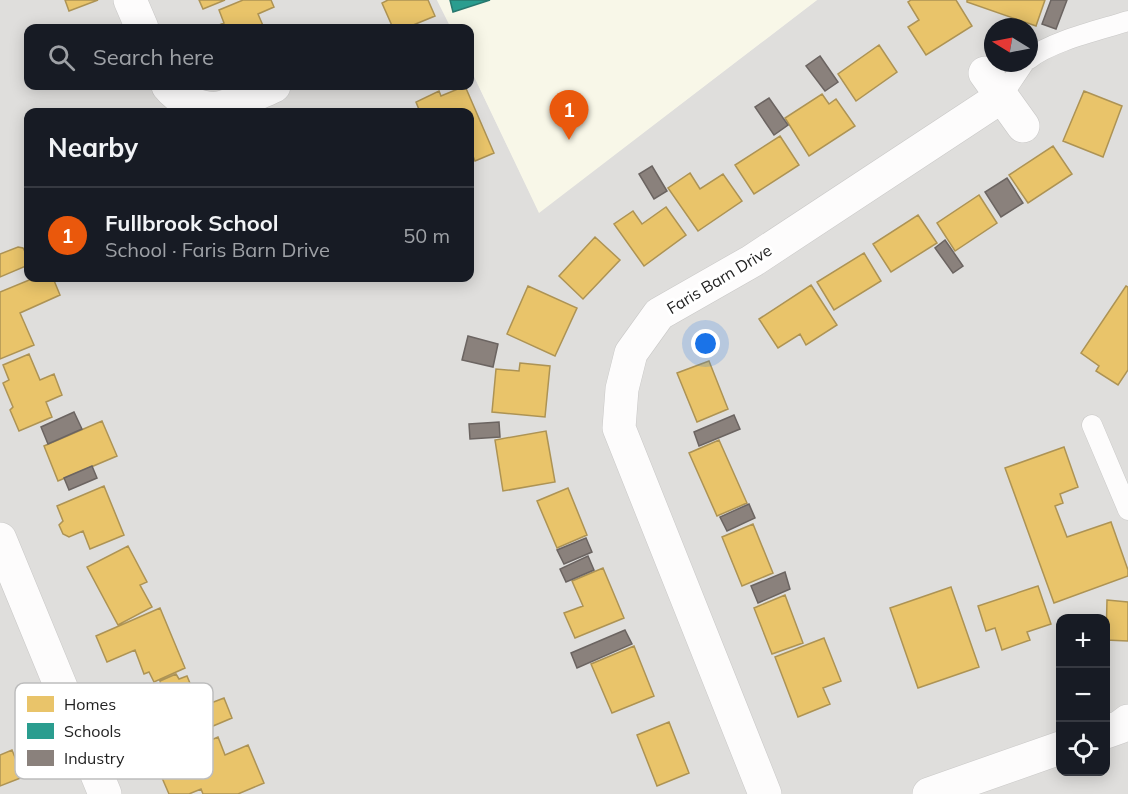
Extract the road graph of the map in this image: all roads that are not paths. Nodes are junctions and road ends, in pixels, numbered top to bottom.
1 (130, 0) edge
2 (1128, 21) edge
3 (140, 24) edge
4 (1038, 53) edge
5 (1011, 72) edge
6 (993, 85) junction
7 (171, 90) edge
8 (266, 90) edge
9 (218, 108) edge
10 (218, 108) edge
11 (1023, 126) dead end
12 (1092, 424) dead end
13 (1128, 510) edge
14 (0, 539) edge
15 (59, 683) edge
16 (1128, 721) edge
17 (1110, 731) edge
18 (1056, 749) edge
19 (99, 779) edge
20 (105, 794) edge
21 (765, 794) edge
22 (929, 794) edge

1 - 3 street
2 - 4 lane
5 - 6 lane
6 - 11 street
6 - 21 street, Faris Barn Drive
7 - 10 street
8 - 9 street
12 - 13 lane
14 - 15 street
16 - 17 street
18 - 22 street
19 - 20 street

